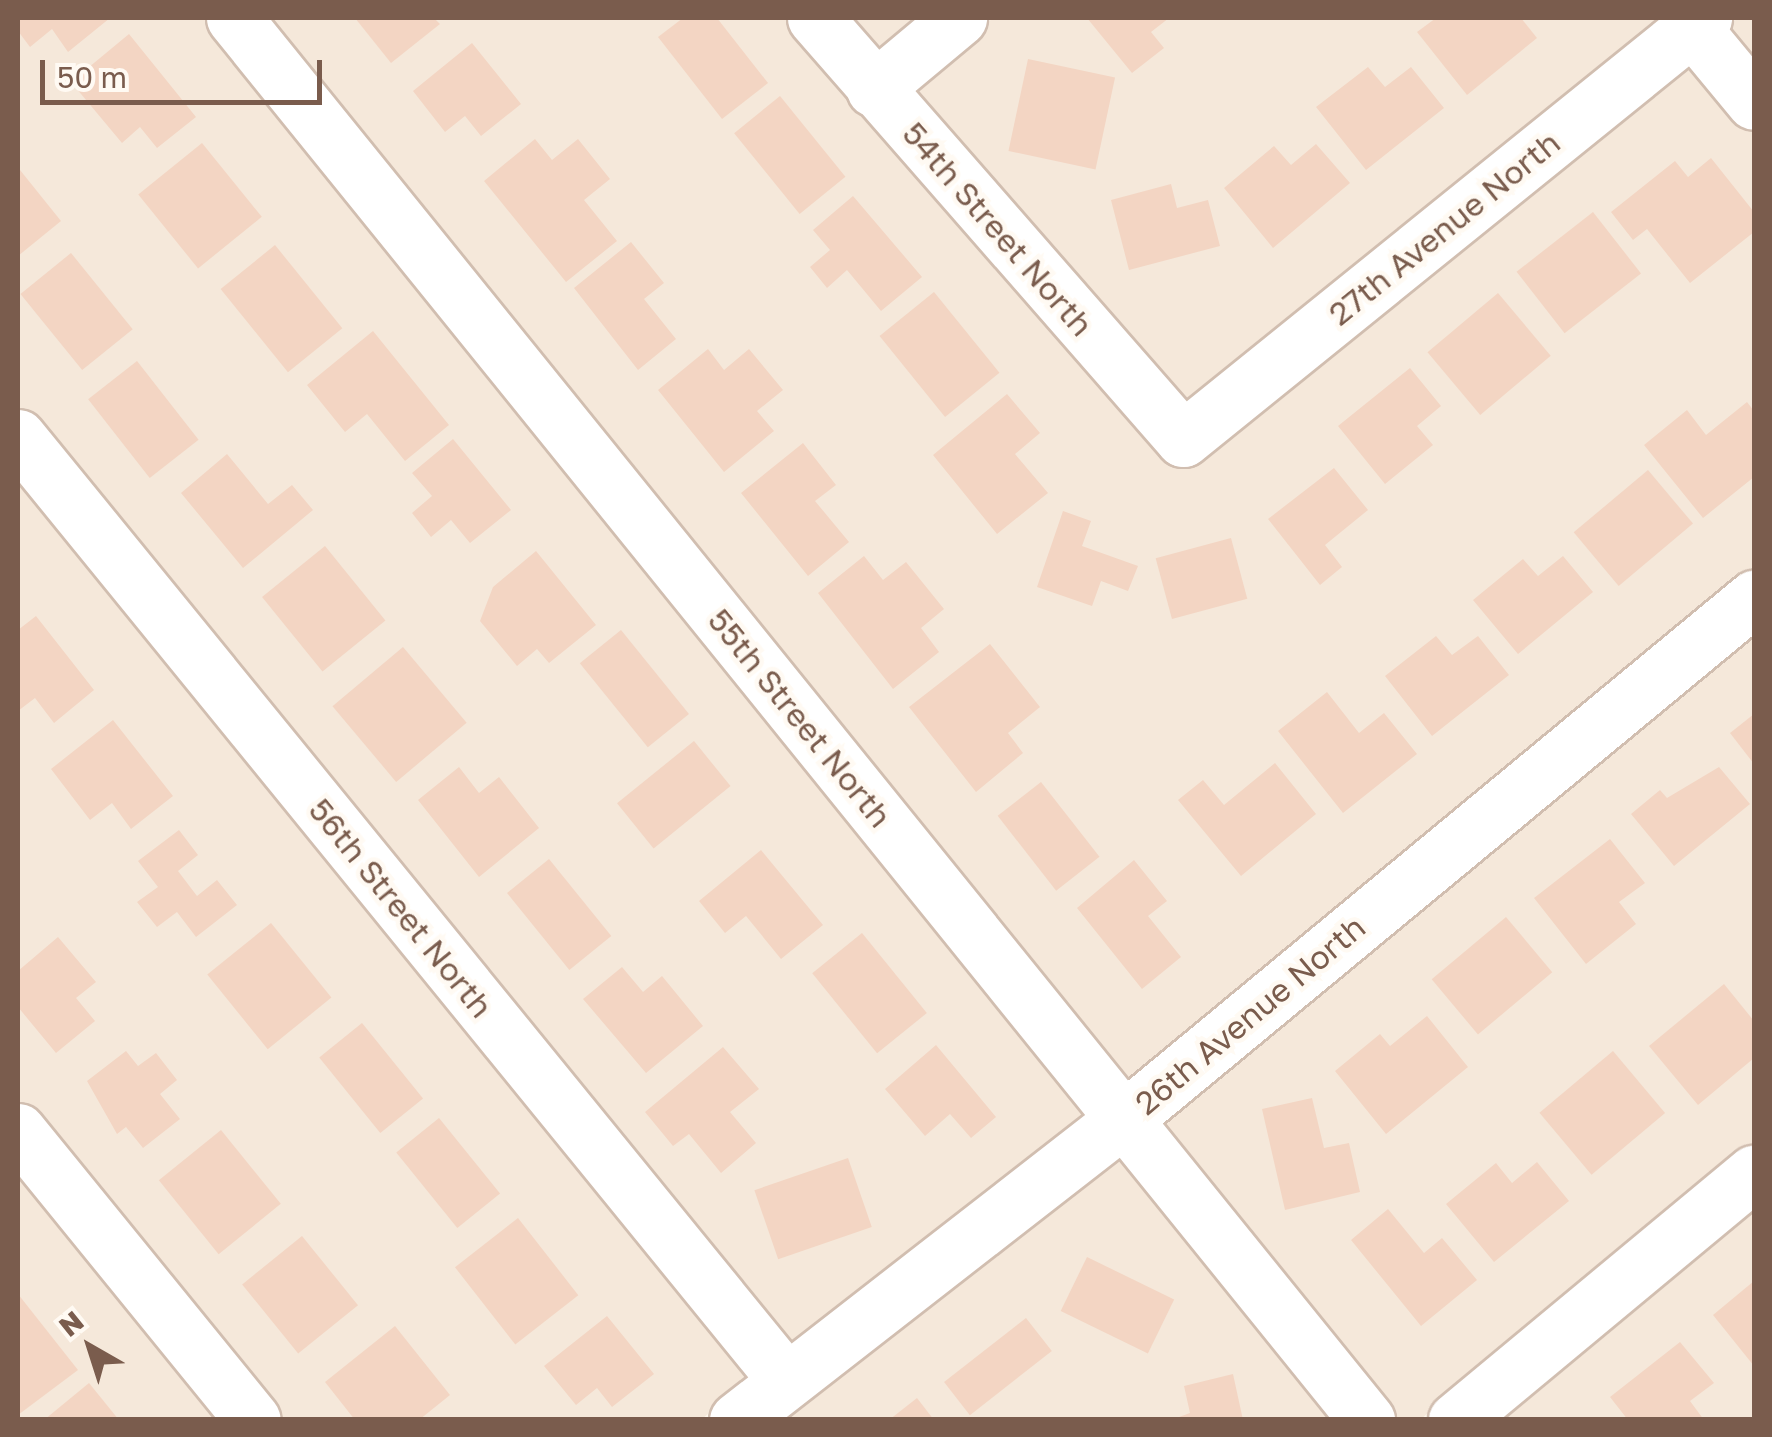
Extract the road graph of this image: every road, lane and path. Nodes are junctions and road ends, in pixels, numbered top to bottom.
1 (234, 18) edge
2 (816, 18) edge
3 (958, 18) edge
4 (1698, 22) edge
5 (874, 88) junction
6 (1754, 102) edge
7 (18, 437) edge
8 (1183, 439) joint
9 (1754, 598) edge
10 (1124, 1119) junction
11 (18, 1131) edge
12 (1754, 1173) edge
13 (785, 1379) junction
14 (252, 1420) edge
15 (737, 1420) edge
16 (1367, 1420) edge
17 (1456, 1420) edge

1 - 10 street, 55th Street North
2 - 5 street, 54th Street North
3 - 5 street
4 - 6 street
4 - 8 street, 27th Avenue North
5 - 8 street, 54th Street North
7 - 13 street, 56th Street North
9 - 10 street, 26th Avenue North
10 - 13 street, 26th Avenue North
10 - 16 street, 55th Street North
11 - 14 street
12 - 17 street
13 - 15 street, 26th Avenue North

